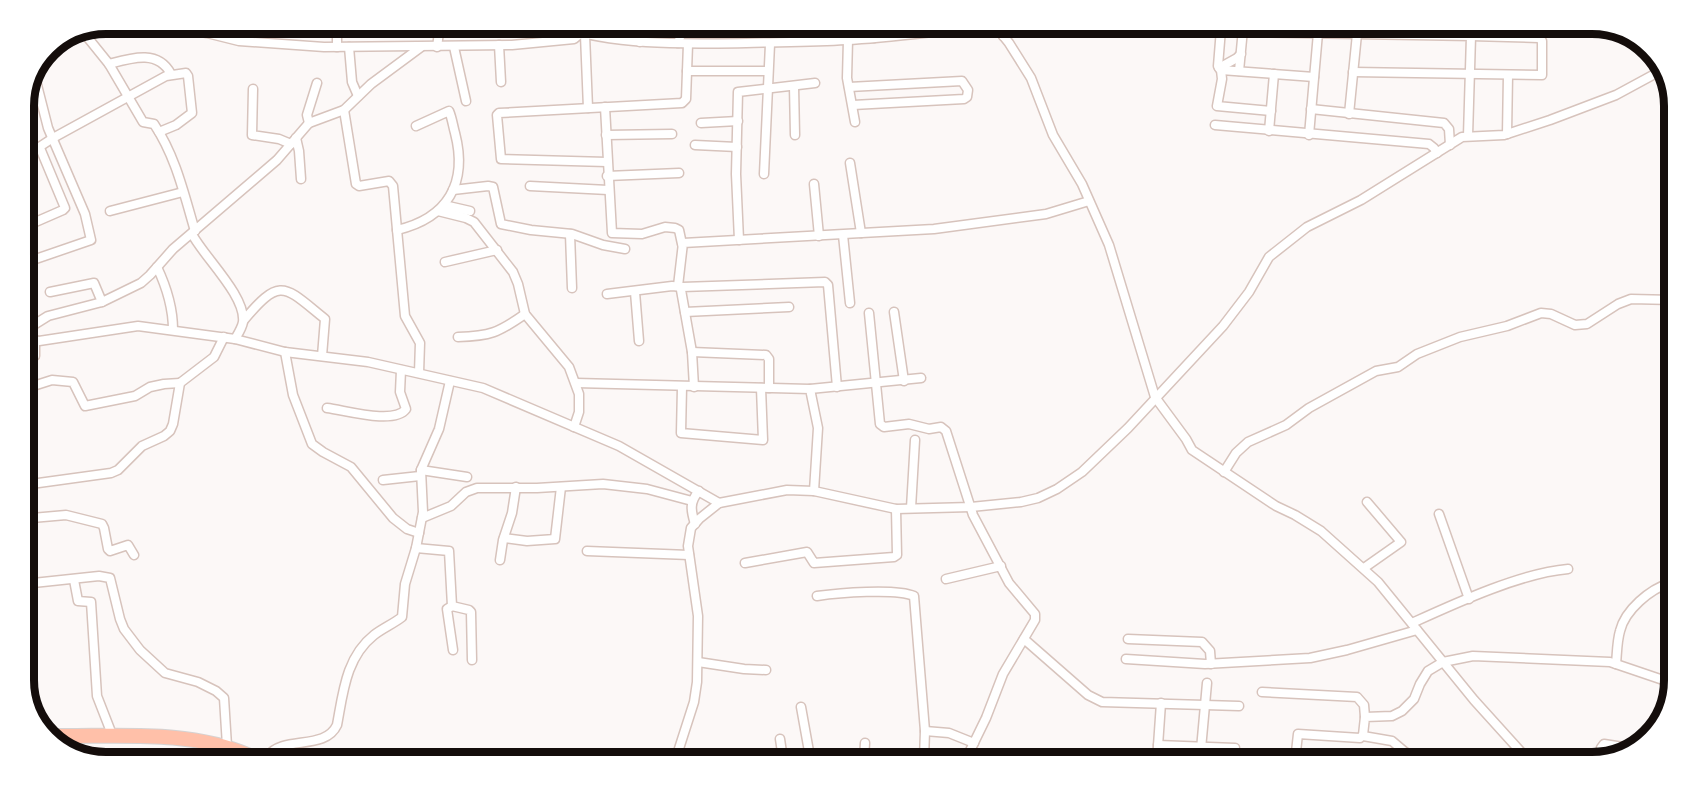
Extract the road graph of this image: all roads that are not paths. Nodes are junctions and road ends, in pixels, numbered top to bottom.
1 (215, 35) edge
2 (337, 35) edge
3 (439, 35) edge
4 (578, 35) edge
5 (582, 35) edge
6 (595, 35) edge
7 (640, 35) edge
8 (681, 35) edge
9 (873, 35) edge
10 (902, 35) edge
11 (1221, 35) edge
12 (1243, 35) edge
13 (1318, 35) edge
14 (1360, 35) edge
15 (1451, 35) edge
16 (1003, 36) edge
17 (1471, 36) junction
18 (87, 37) edge
19 (874, 38) junction
20 (848, 40) junction
21 (640, 42) junction
22 (678, 43) junction
23 (688, 44) junction
24 (770, 44) junction
25 (500, 45) junction
26 (337, 47) junction
27 (349, 47) junction
28 (421, 47) junction
29 (437, 47) junction
30 (454, 47) junction
31 (1241, 54) junction
32 (109, 63) junction
33 (1220, 69) junction
34 (687, 71) junction
35 (768, 71) junction
36 (1239, 71) junction
37 (1353, 72) junction
38 (1657, 73) edge
39 (171, 74) junction
40 (1274, 74) junction
41 (1470, 74) junction
42 (1508, 75) junction
43 (1314, 76) junction
44 (501, 82) dead end
45 (317, 83) dead end
46 (815, 83) dead end
47 (38, 86) edge
48 (794, 86) junction
49 (849, 87) junction
50 (253, 88) dead end
51 (767, 88) junction
52 (358, 96) junction
53 (129, 98) junction
54 (466, 101) dead end
55 (853, 105) junction
56 (605, 107) junction
57 (588, 108) junction
58 (1311, 109) junction
59 (344, 110) junction
60 (1271, 111) junction
61 (1349, 114) junction
62 (738, 121) junction
63 (855, 122) dead end
64 (309, 123) junction
65 (701, 123) dead end
66 (1215, 125) dead end
67 (416, 126) dead end
68 (1269, 131) junction
69 (159, 132) junction
70 (672, 134) dead end
71 (1507, 134) junction
72 (606, 135) junction
73 (795, 135) dead end
74 (1309, 135) junction
75 (1468, 136) junction
76 (52, 138) junction
77 (294, 141) junction
78 (695, 145) dead end
79 (1450, 145) junction
80 (737, 147) junction
81 (40, 148) junction
82 (35, 151) edge
83 (1437, 153) junction
84 (607, 162) junction
85 (850, 163) dead end
86 (679, 173) dead end
87 (764, 174) dead end
88 (607, 176) junction
89 (301, 179) dead end
90 (814, 184) dead end
91 (530, 186) dead end
92 (453, 190) junction
93 (608, 190) junction
94 (183, 192) junction
95 (1089, 201) junction
96 (441, 208) junction
97 (110, 211) dead end
98 (470, 211) dead end
99 (35, 222) edge
100 (397, 230) junction
101 (194, 232) junction
102 (861, 233) junction
103 (570, 234) junction
104 (843, 235) junction
105 (819, 236) junction
106 (739, 240) junction
107 (682, 244) junction
108 (625, 249) dead end
109 (497, 250) junction
110 (35, 258) edge
111 (445, 262) dead end
112 (157, 267) junction
113 (680, 286) junction
114 (572, 288) dead end
115 (50, 292) dead end
116 (635, 292) junction
117 (607, 294) dead end
118 (1664, 300) edge
119 (102, 302) junction
120 (850, 303) dead end
121 (789, 307) dead end
122 (686, 312) junction
123 (894, 312) dead end
124 (869, 313) dead end
125 (525, 314) junction
126 (243, 320) junction
127 (35, 324) edge
128 (173, 330) junction
129 (224, 337) junction
130 (458, 337) dead end
131 (235, 339) junction
132 (639, 340) dead end
133 (35, 341) joint
134 (285, 352) junction
135 (692, 352) junction
136 (35, 356) edge
137 (322, 357) junction
138 (401, 370) junction
139 (419, 374) junction
140 (921, 378) dead end
141 (450, 381) junction
142 (904, 381) junction
143 (180, 383) junction
144 (576, 383) junction
145 (876, 383) junction
146 (35, 385) edge
147 (682, 387) junction
148 (694, 387) junction
149 (837, 387) junction
150 (765, 388) junction
151 (810, 389) junction
152 (1155, 398) junction
153 (327, 408) dead end
154 (574, 427) junction
155 (915, 440) dead end
156 (1224, 472) junction
157 (420, 473) junction
158 (467, 477) dead end
159 (383, 480) dead end
160 (682, 482) junction
161 (35, 484) edge
162 (516, 487) junction
163 (561, 487) junction
164 (699, 491) junction
165 (814, 491) junction
166 (692, 501) junction
167 (1367, 502) dead end
168 (719, 503) junction
169 (970, 507) junction
170 (911, 508) junction
171 (896, 509) junction
172 (1439, 514) dead end
173 (35, 518) edge
174 (422, 518) junction
175 (695, 524) junction
176 (419, 533) junction
177 (504, 538) junction
178 (416, 548) junction
179 (587, 551) dead end
180 (134, 555) dead end
181 (689, 555) junction
182 (500, 560) dead end
183 (745, 563) dead end
184 (1001, 566) junction
185 (1364, 567) junction
186 (1568, 569) dead end
187 (946, 579) dead end
188 (74, 580) junction
189 (35, 583) edge
190 (1664, 586) edge
191 (817, 596) dead end
192 (1469, 599) junction
193 (452, 606) junction
194 (1414, 627) junction
195 (1023, 639) junction
196 (1128, 639) dead end
197 (453, 650) dead end
198 (1126, 659) dead end
199 (472, 660) dead end
200 (698, 662) junction
201 (1443, 662) junction
202 (1211, 664) junction
203 (1616, 664) junction
204 (766, 670) dead end
205 (1664, 680) edge
206 (1207, 683) dead end
207 (1262, 692) dead end
208 (1161, 703) junction
209 (1204, 705) junction
210 (1239, 706) dead end
211 (801, 707) dead end
212 (1365, 717) junction
213 (925, 731) junction
214 (1363, 736) junction
215 (63, 737) edge
216 (113, 737) junction
217 (780, 739) dead end
218 (865, 742) dead end
219 (974, 743) junction
220 (1158, 745) junction
221 (227, 746) junction
222 (1201, 746) junction
223 (1619, 746) edge
224 (1235, 748) dead end
225 (1601, 751) edge
226 (241, 752) edge
227 (272, 752) edge
228 (678, 752) edge
229 (782, 752) edge
230 (809, 752) edge
231 (864, 752) edge
232 (924, 752) edge
233 (970, 752) edge
234 (1157, 752) edge
235 (1201, 752) edge
236 (1296, 752) edge
237 (1405, 752) edge
238 (1521, 752) edge

1 - 26 street
2 - 26 street
3 - 29 street
4 - 25 street
5 - 57 street
6 - 21 street
7 - 21 street
8 - 22 street
9 - 19 street
10 - 19 street
11 - 33 street
12 - 31 street
13 - 43 street
14 - 37 street
15 - 17 street
16 - 95 street
17 - 41 street
17 - 42 street
18 - 32 street
19 - 20 street
20 - 24 street
20 - 49 street
21 - 22 street
22 - 23 street
23 - 24 street
23 - 34 street
24 - 35 street
25 - 30 street
25 - 44 street
26 - 27 street
27 - 28 street
27 - 52 street
28 - 29 street
28 - 52 street
29 - 30 street
30 - 54 street
31 - 33 street
31 - 36 street
32 - 39 street
32 - 53 street
33 - 36 street
33 - 60 street
34 - 35 street
34 - 56 street
35 - 51 street
36 - 40 street
37 - 41 street
37 - 61 street
38 - 71 street
39 - 53 street
39 - 69 street
40 - 43 street
40 - 60 street
41 - 42 street
41 - 75 street
42 - 71 street
43 - 58 street
45 - 64 street
46 - 48 street
47 - 76 street
48 - 51 street
48 - 73 street
49 - 55 street
49 - 55 street
50 - 77 street
51 - 62 street
51 - 87 street
52 - 59 street
53 - 69 street
53 - 76 street
55 - 63 street
56 - 57 street
56 - 72 street
57 - 84 street
58 - 61 street
58 - 74 street
59 - 64 street
59 - 100 street
60 - 68 street
61 - 79 street
62 - 65 street
62 - 80 street
64 - 77 street
66 - 68 street
67 - 92 street
68 - 74 street
69 - 94 street
70 - 72 street
71 - 75 street
72 - 84 street
74 - 83 street
75 - 79 street
76 - 81 street
76 - 110 street
77 - 89 street
77 - 101 street
78 - 80 street
79 - 83 street
80 - 106 street
81 - 82 street
81 - 99 street
83 - 152 street
84 - 88 street
85 - 102 street
86 - 88 street
88 - 93 street
90 - 105 street
91 - 93 street
92 - 96 street
92 - 103 street
93 - 107 street
94 - 97 street
94 - 101 street
95 - 102 street
95 - 152 street
96 - 98 street
96 - 100 street
96 - 109 street
100 - 139 street
101 - 112 street
101 - 126 street
102 - 104 street
103 - 108 street
103 - 114 street
104 - 105 street
104 - 120 street
105 - 106 street
106 - 107 street
107 - 113 street
109 - 111 street
109 - 125 street
112 - 119 street
112 - 128 street
113 - 116 street
113 - 122 street
113 - 149 street
115 - 119 street
116 - 117 street
116 - 132 street
118 - 156 street
119 - 127 street
121 - 122 street
122 - 135 street
123 - 142 street
124 - 145 street
125 - 130 street
125 - 144 street
126 - 131 street
126 - 137 street
128 - 129 street
128 - 133 street
129 - 131 street
129 - 143 street
131 - 134 street
133 - 136 street
134 - 137 street
134 - 176 street
135 - 148 street
135 - 150 street
137 - 138 street
138 - 139 street
138 - 153 street
139 - 141 street
140 - 142 street
141 - 154 street
141 - 157 street
142 - 145 street
143 - 146 street
143 - 161 street
144 - 147 street
144 - 154 street
145 - 149 street
145 - 169 street
147 - 148 street
147 - 150 street
148 - 150 street
149 - 151 street
150 - 151 street
151 - 165 street
152 - 156 street
152 - 169 street
154 - 160 street
155 - 170 street
156 - 185 street
157 - 158 street
157 - 159 street
157 - 174 street
160 - 164 street
160 - 166 street
162 - 163 street
162 - 174 street
162 - 177 street
163 - 166 street
163 - 177 street
164 - 166 street
164 - 168 street
165 - 168 street
165 - 171 street
166 - 175 street
167 - 185 street
168 - 175 street
169 - 170 street
169 - 184 street
170 - 171 street
171 - 183 street
172 - 192 street
173 - 180 street
174 - 176 street
175 - 181 street
176 - 178 street
177 - 182 street
178 - 193 street
178 - 227 street
179 - 181 street
181 - 200 street
184 - 187 street
184 - 195 street
185 - 194 street
186 - 192 street
188 - 189 street
188 - 216 street
188 - 221 street
190 - 203 street
191 - 213 street
192 - 194 street
193 - 197 street
193 - 199 street
194 - 201 street
194 - 202 street
195 - 208 street
195 - 219 street
196 - 202 street
198 - 202 street
200 - 204 street
200 - 228 street
201 - 203 street
201 - 212 street
201 - 238 street
203 - 205 street
206 - 209 street
207 - 212 street
208 - 209 street
208 - 220 street
209 - 210 street
209 - 222 street
211 - 230 street
212 - 214 street
213 - 219 street
213 - 232 street
214 - 236 street
214 - 237 street
215 - 216 main road
216 - 221 main road
217 - 229 street
218 - 231 street
219 - 233 street
220 - 222 street
220 - 234 street
221 - 226 main road
222 - 224 street
222 - 235 street
223 - 225 street

